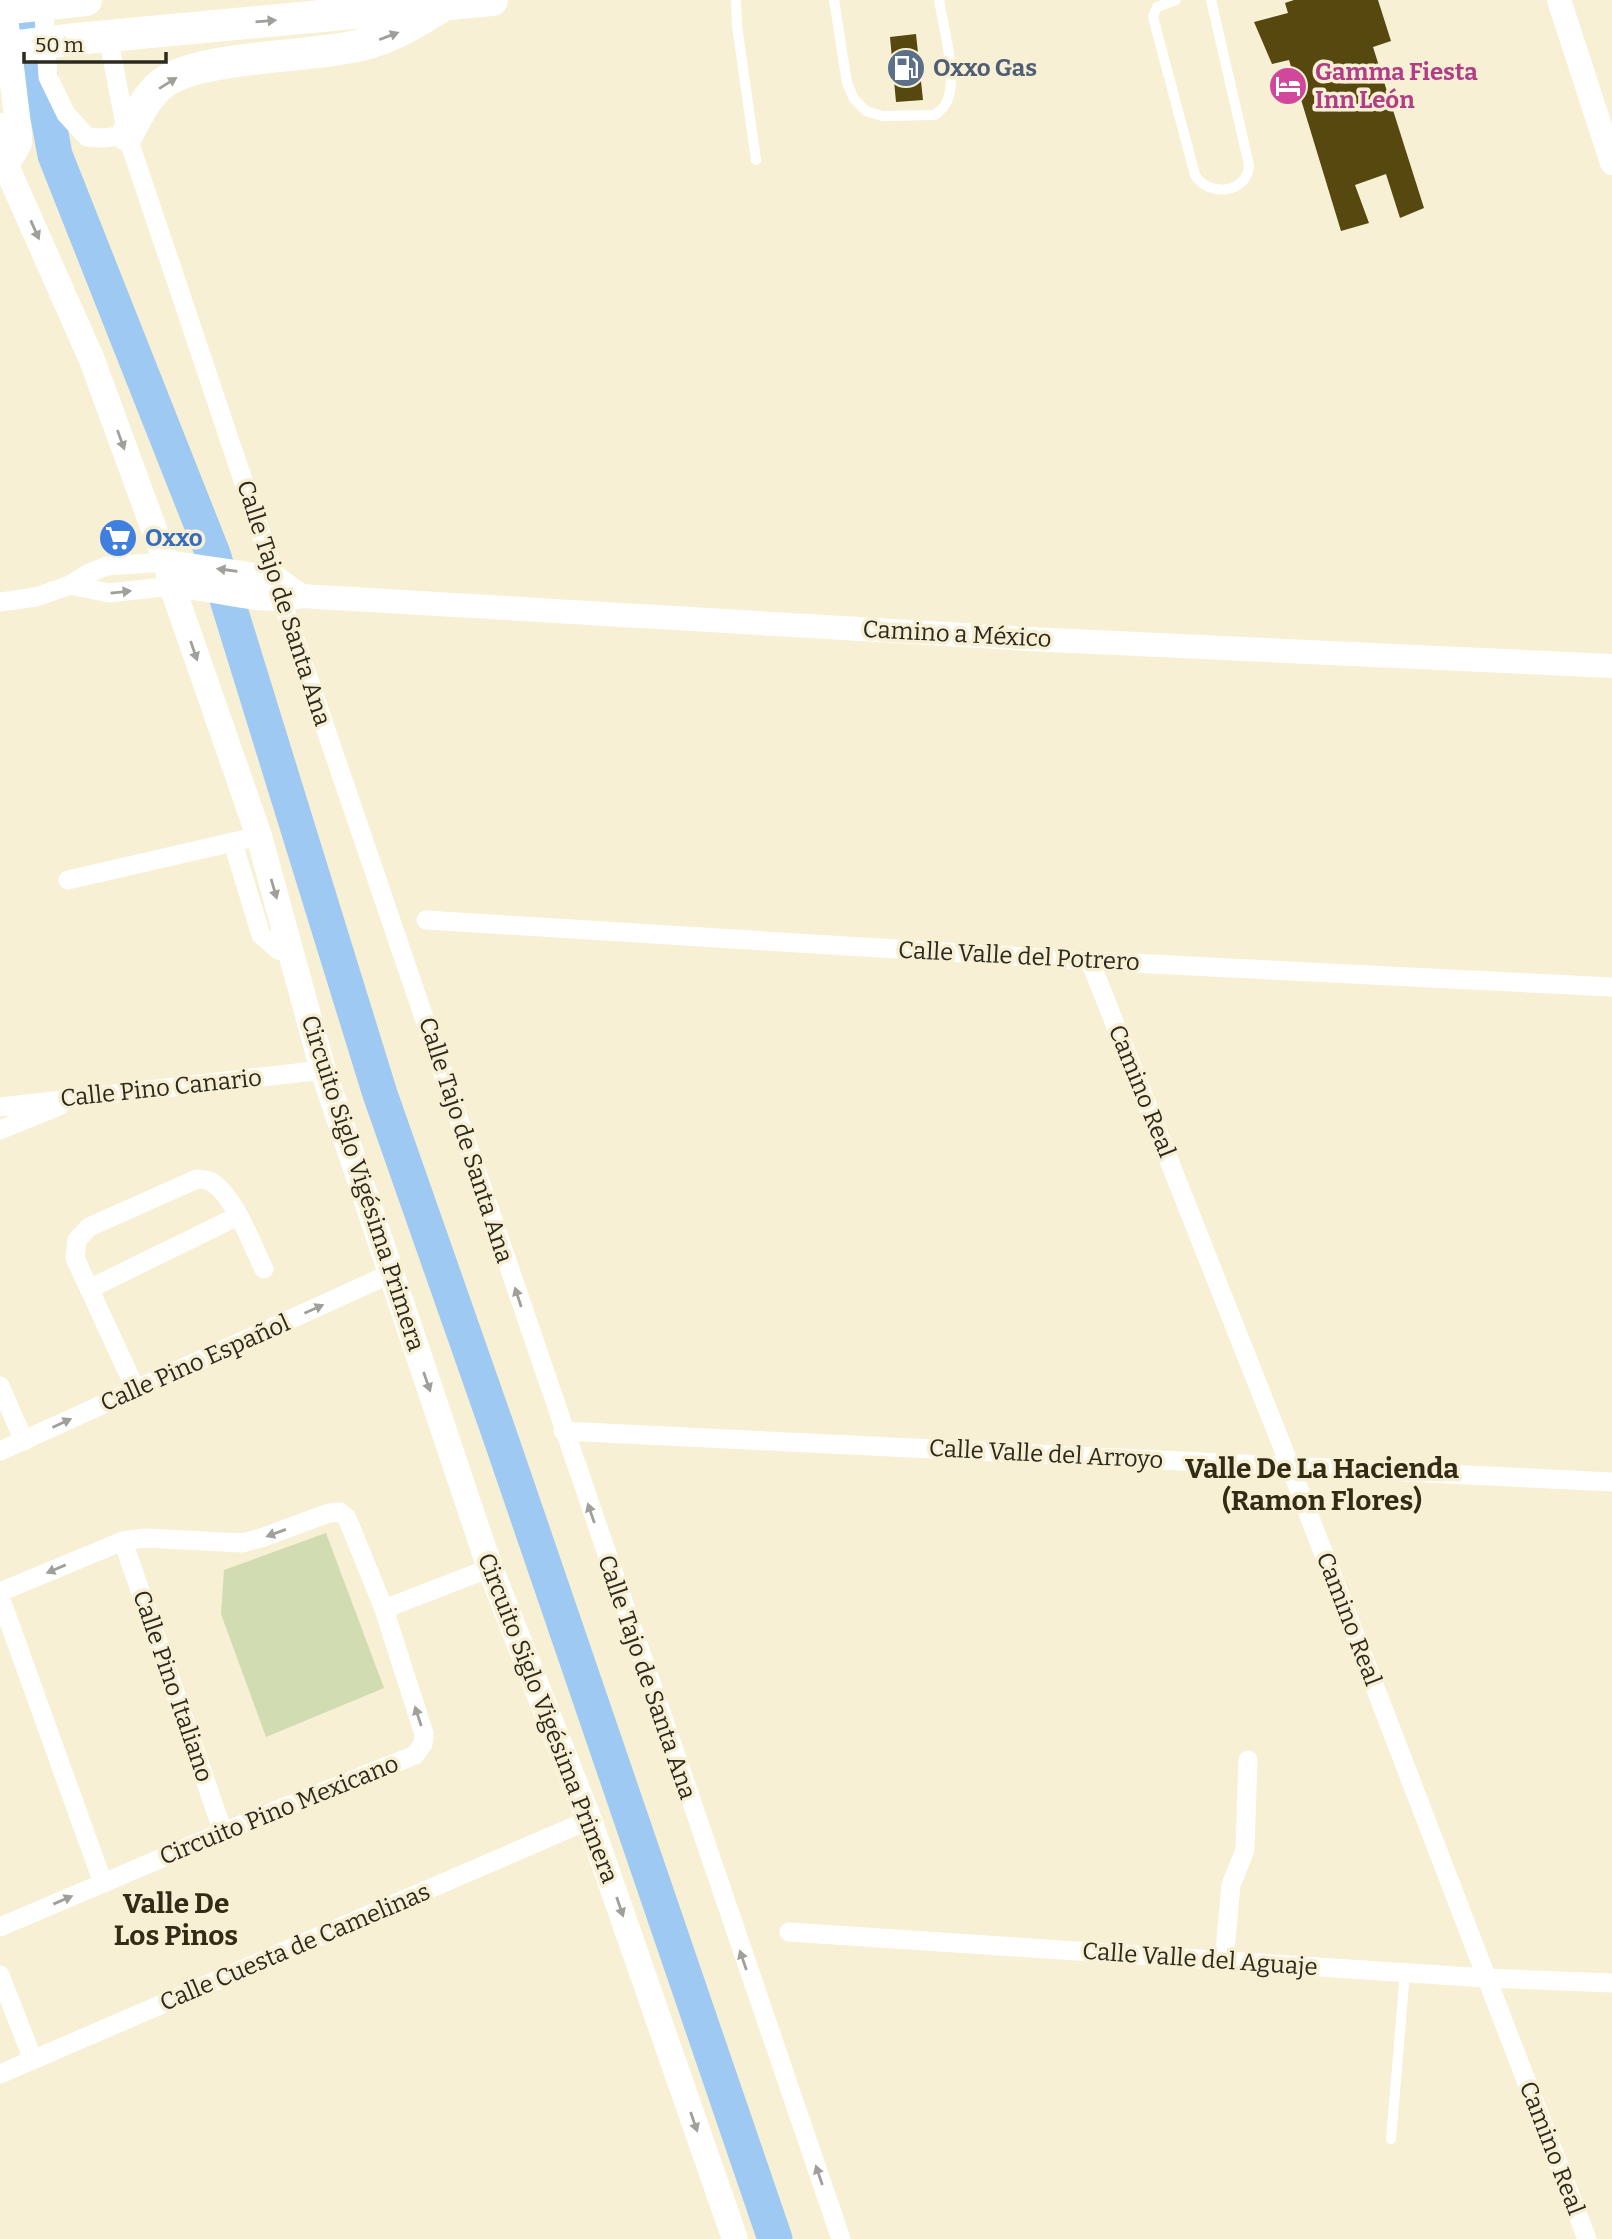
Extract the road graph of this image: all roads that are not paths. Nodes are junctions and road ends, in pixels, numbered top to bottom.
1 (3, 0) edge
2 (70, 0) edge
3 (492, 0) edge
4 (736, 0) edge
5 (834, 0) edge
6 (939, 0) edge
7 (1177, 0) edge
8 (1211, 0) edge
9 (1559, 0) edge
10 (447, 5) junction
11 (0, 9) edge
12 (108, 36) junction
13 (0, 48) edge
14 (0, 126) edge
15 (127, 135) junction
16 (756, 160) dead end
17 (4, 163) edge
18 (1612, 163) edge
19 (180, 575) junction
20 (70, 585) junction
21 (278, 590) junction
22 (0, 602) edge
23 (1612, 666) edge
24 (260, 836) junction
25 (233, 843) junction
26 (68, 880) dead end
27 (426, 920) dead end
28 (292, 953) junction
29 (1090, 961) junction
30 (1612, 987) edge
31 (323, 1070) junction
32 (79, 1097) junction
33 (0, 1107) edge
34 (0, 1130) edge
35 (238, 1216) junction
36 (264, 1269) dead end
37 (390, 1274) junction
38 (89, 1289) junction
39 (0, 1386) edge
40 (136, 1390) junction
41 (563, 1431) junction
42 (24, 1441) junction
43 (0, 1451) edge
44 (1290, 1466) junction
45 (1612, 1482) edge
46 (123, 1541) junction
47 (490, 1569) junction
48 (0, 1594) edge
49 (384, 1609) junction
50 (1248, 1759) dead end
51 (589, 1820) junction
52 (223, 1832) junction
53 (103, 1883) junction
54 (0, 1927) edge
55 (789, 1932) dead end
56 (1224, 1961) junction
57 (1405, 1972) junction
58 (0, 1975) edge
59 (1486, 1978) junction
60 (1612, 1983) edge
61 (33, 2060) junction
62 (0, 2074) edge
63 (1391, 2138) dead end
64 (735, 2239) edge
65 (841, 2239) edge
66 (1587, 2239) edge

1 - 17 main road
2 - 11 highway
2 - 15 street
3 - 10 highway
4 - 16 lane
5 - 6 lane
7 - 8 lane
9 - 18 street
12 -> 10 highway
15 -> 10 highway
12 - 13 highway
12 - 15 street, Calle Tajo de Santa Ana
14 - 17 main road, Circuito Siglo Vigésima Primera
15 - 21 street, Calle Tajo de Santa Ana
17 -> 19 main road, Circuito Siglo Vigésima Primera
20 -> 19 street
19 - 20 street
19 - 21 street, Camino a México
19 -> 24 main road, Circuito Siglo Vigésima Primera
20 - 22 street
21 - 23 street, Camino a México
41 -> 21 street, Calle Tajo de Santa Ana
24 - 25 street
24 -> 28 main road, Circuito Siglo Vigésima Primera
25 - 26 street
25 - 28 street
27 - 29 street, Calle Valle del Potrero
28 - 31 main road, Circuito Siglo Vigésima Primera
29 - 30 street, Calle Valle del Potrero
29 - 44 street, Camino Real
31 - 32 street, Calle Pino Canario
31 - 37 main road, Circuito Siglo Vigésima Primera
32 - 33 street, Calle Pino Canario
32 - 34 street
35 - 36 street
35 - 38 street
35 - 38 street
40 -> 37 street, Calle Pino Español
37 -> 47 main road, Circuito Siglo Vigésima Primera
38 - 40 street
39 - 42 street
42 -> 40 street, Calle Pino Español
41 - 44 street, Calle Valle del Arroyo
65 -> 41 street, Calle Tajo de Santa Ana
42 - 43 street, Calle Pino Español
44 - 45 street, Calle Valle del Arroyo
44 - 59 street, Camino Real
46 -> 48 street, Circuito Pino Mexicano
49 -> 46 street, Circuito Pino Mexicano
46 - 52 street, Calle Pino Italiano
47 - 49 street
47 - 51 main road, Circuito Siglo Vigésima Primera
48 - 53 street
52 -> 49 street, Circuito Pino Mexicano
50 - 56 street
51 - 61 street, Calle Cuesta de Camelinas
51 -> 64 main road, Circuito Siglo Vigésima Primera
52 - 53 street, Circuito Pino Mexicano
54 -> 53 street, Circuito Pino Mexicano
55 - 56 street, Calle Valle del Aguaje
56 - 57 street, Calle Valle del Aguaje
57 - 59 street, Calle Valle del Aguaje
57 - 63 lane
58 - 61 street
59 - 60 street, Calle Valle del Aguaje
59 - 66 street, Camino Real
61 - 62 street, Calle Cuesta de Camelinas

